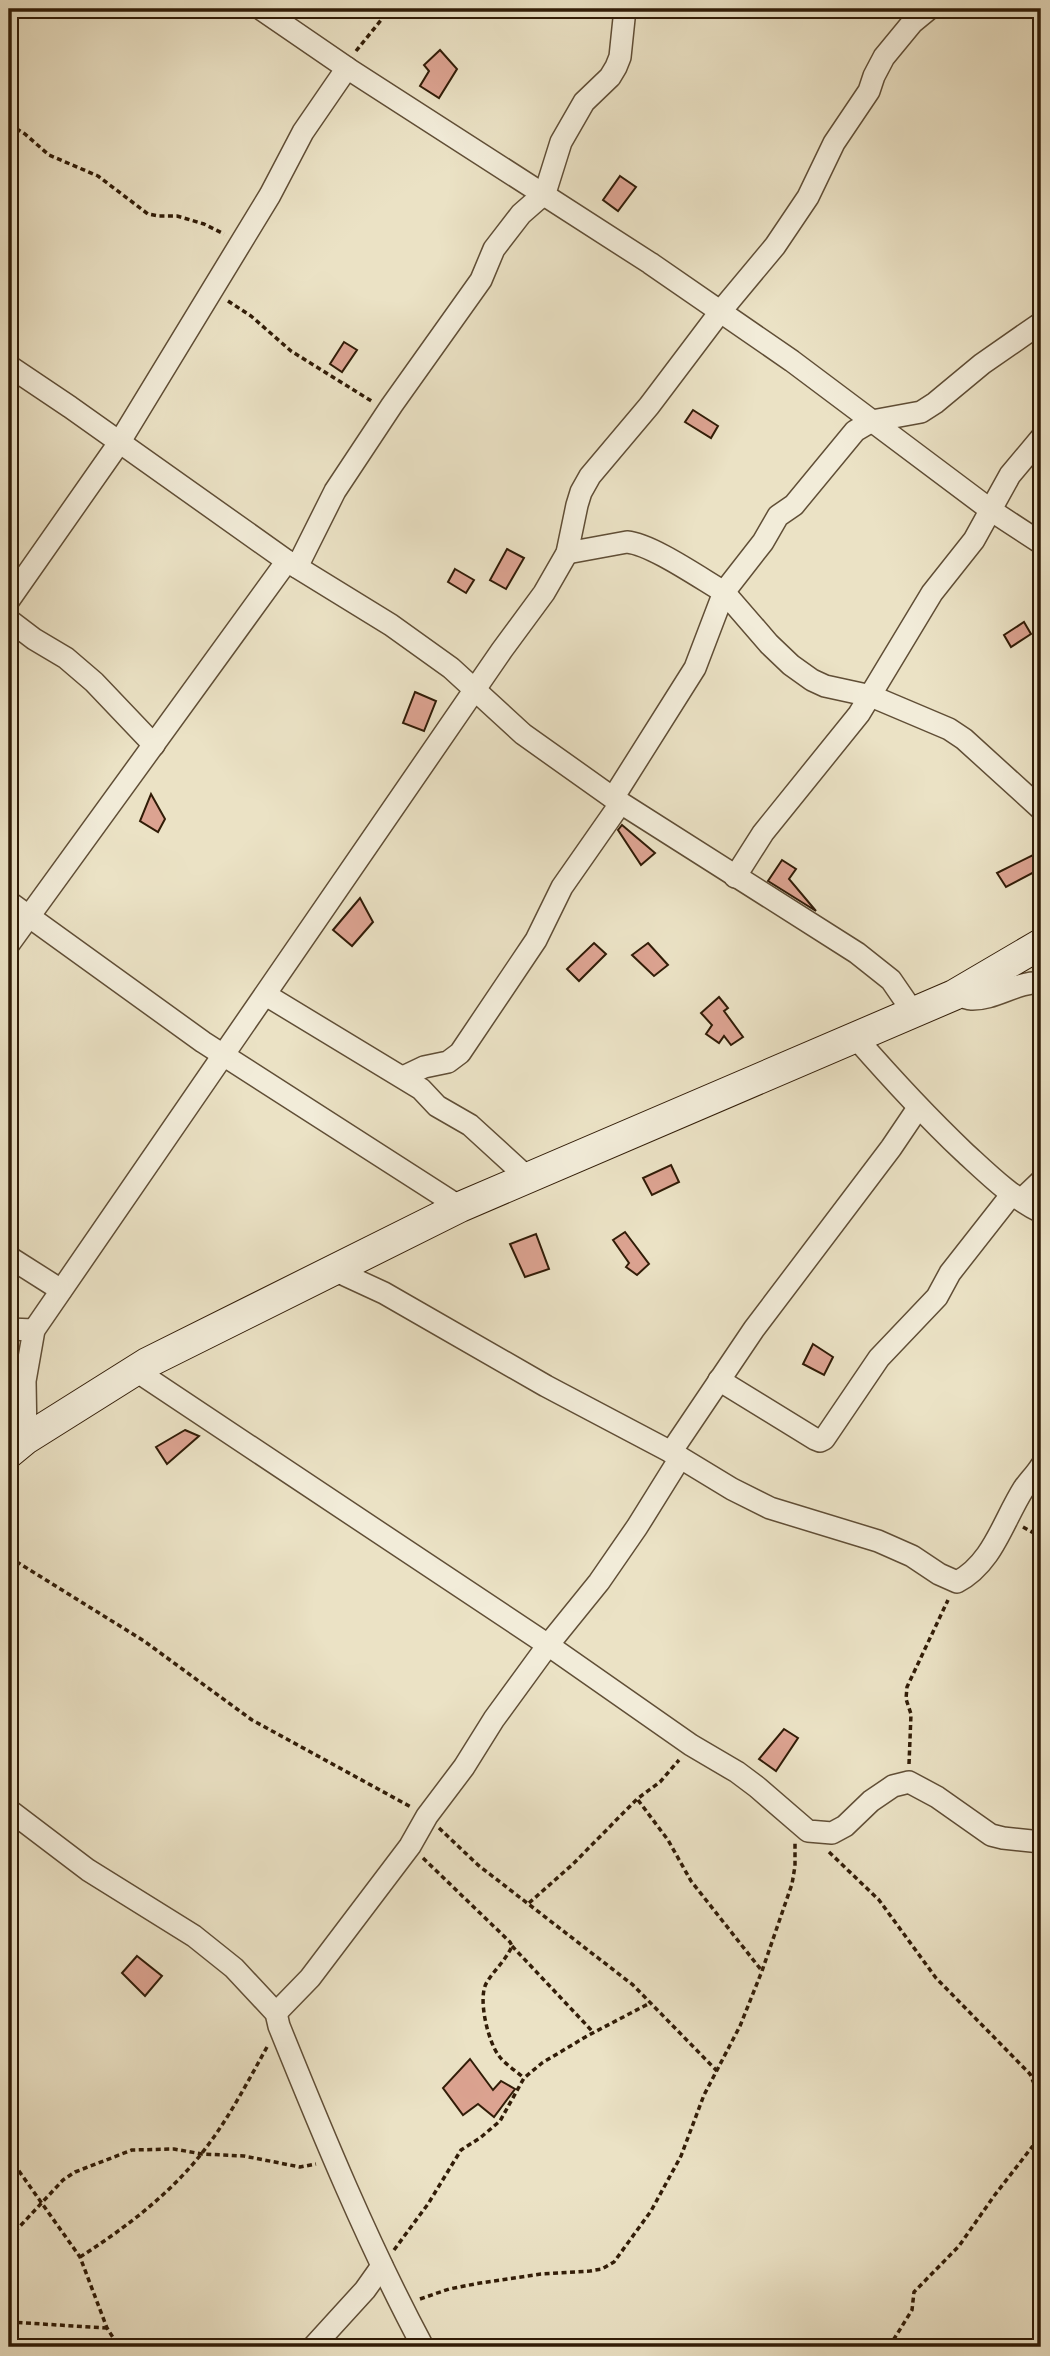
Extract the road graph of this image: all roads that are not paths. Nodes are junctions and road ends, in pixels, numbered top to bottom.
1 (261, 9) edge
2 (625, 9) edge
3 (929, 9) edge
4 (345, 66) junction
5 (545, 194) junction
6 (720, 312) junction
7 (1041, 323) edge
8 (9, 366) edge
9 (872, 421) junction
10 (1041, 438) edge
11 (119, 443) junction
12 (992, 511) junction
13 (1041, 543) edge
14 (567, 553) junction
15 (292, 564) junction
16 (724, 592) junction
17 (9, 600) edge
18 (9, 620) edge
19 (474, 691) junction
20 (871, 696) junction
21 (154, 745) junction
22 (617, 801) junction
23 (1041, 809) edge
24 (735, 877) junction
25 (9, 902) edge
26 (29, 917) junction
27 (9, 944) edge
28 (1041, 944) edge
29 (1041, 983) edge
30 (266, 995) junction
31 (954, 995) junction
32 (913, 1012) junction
33 (856, 1038) junction
34 (224, 1056) junction
35 (403, 1077) junction
36 (918, 1108) junction
37 (528, 1178) junction
38 (1041, 1181) edge
39 (1016, 1197) junction
40 (460, 1207) junction
41 (1041, 1212) edge
42 (9, 1258) edge
43 (332, 1269) junction
44 (61, 1290) junction
45 (9, 1329) edge
46 (34, 1330) junction
47 (135, 1370) junction
48 (719, 1380) junction
49 (17, 1446) edge
50 (676, 1455) junction
51 (1041, 1466) edge
52 (548, 1645) junction
53 (9, 1810) edge
54 (1041, 1842) edge
55 (277, 2019) junction
56 (382, 2266) junction
57 (313, 2347) edge
58 (423, 2347) edge

1 - 4 street
2 - 5 street
3 - 6 street
4 - 5 street
4 - 11 street
5 - 6 street
5 - 15 street
6 - 9 street
6 - 14 street
7 - 9 street
8 - 11 street
9 - 12 street
9 - 16 street
10 - 12 street
11 - 15 street
11 - 17 street
12 - 13 street
12 - 20 street
14 - 16 street
14 - 19 street
15 - 19 street
15 - 21 street
16 - 20 street
16 - 22 street
18 - 21 street
19 - 22 street
19 - 30 street
20 - 23 street
20 - 24 street
21 - 26 street
22 - 24 street
22 - 35 street
24 - 32 street
25 - 26 street
26 - 27 street
26 - 34 street
28 - 31 main road
29 - 31 street
30 - 34 street
30 - 35 street
31 - 32 main road
32 - 33 main road
33 - 36 street
33 - 37 main road
34 - 40 street
34 - 44 street
35 - 37 street
36 - 39 street
36 - 48 street
37 - 40 main road
38 - 39 street
39 - 41 street
39 - 48 street
40 - 43 main road
42 - 44 street
43 - 47 main road
43 - 50 street
44 - 46 street
45 - 46 street
46 - 49 street
47 - 49 main road
47 - 52 street
48 - 50 street
50 - 51 street
50 - 52 street
52 - 54 street
52 - 55 street
53 - 55 street
55 - 56 street
56 - 57 street
56 - 58 street

